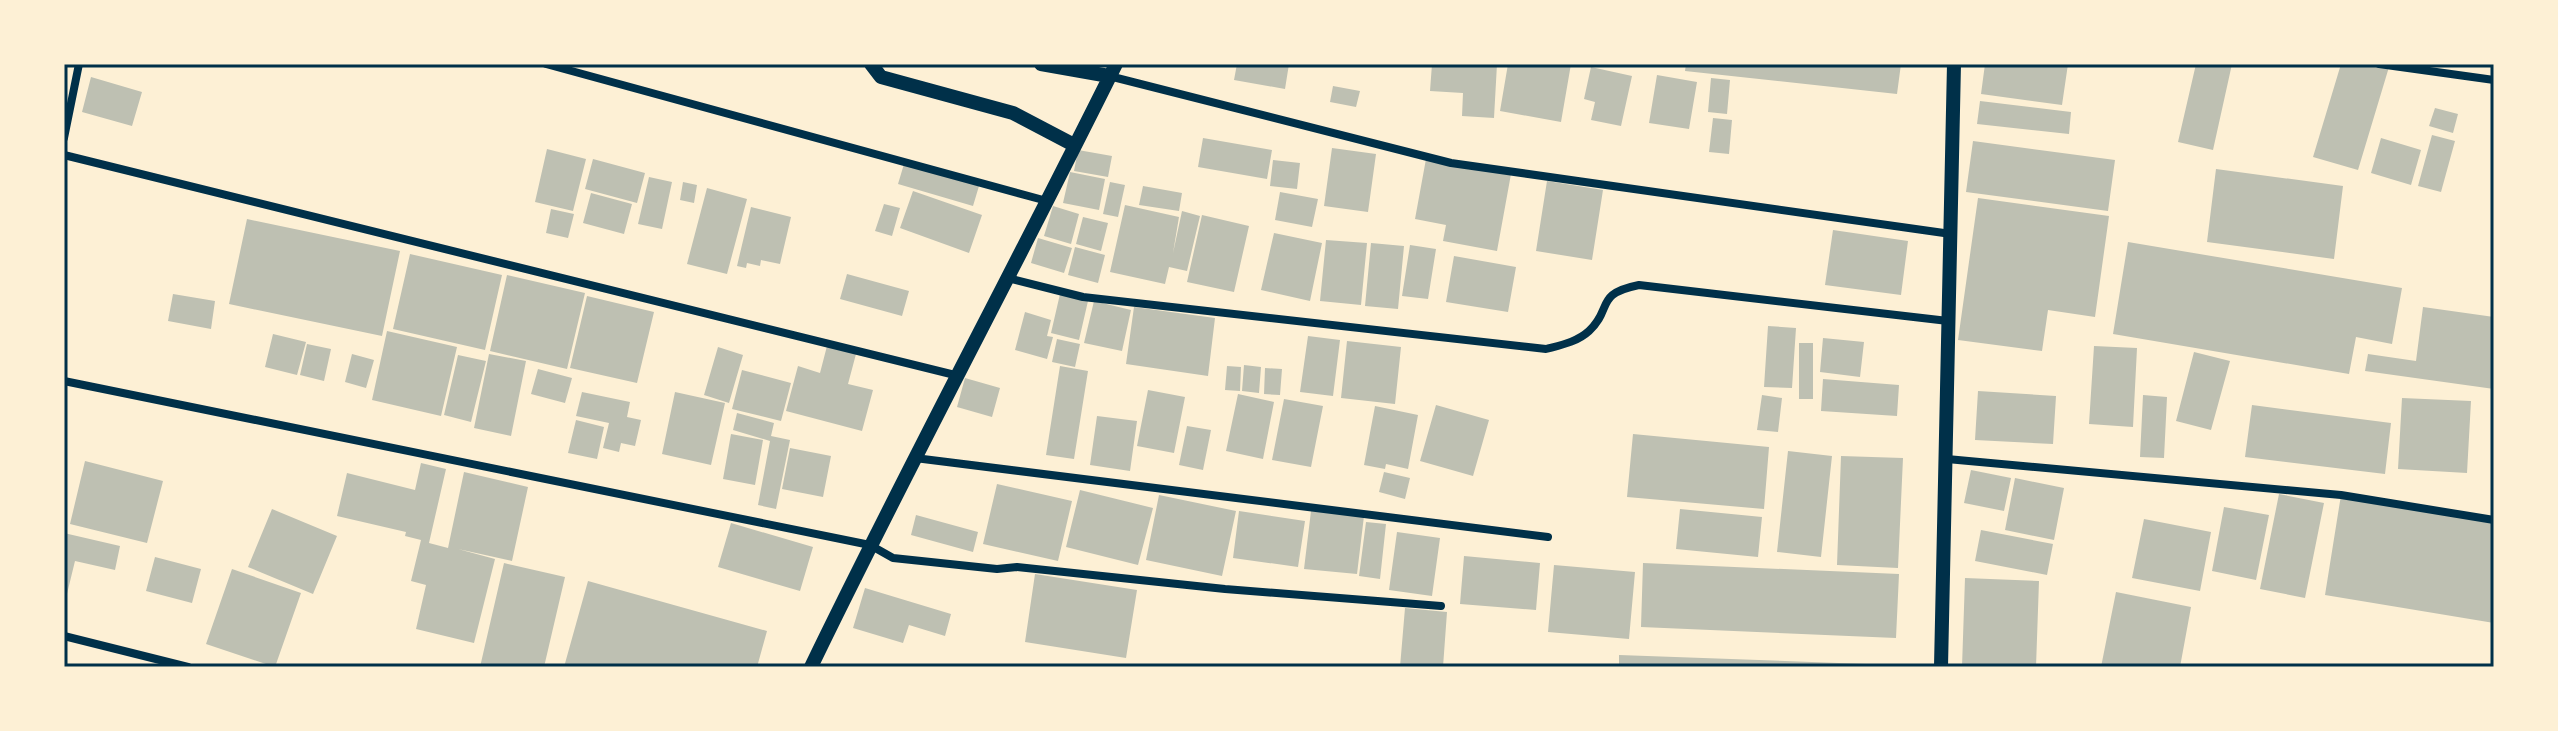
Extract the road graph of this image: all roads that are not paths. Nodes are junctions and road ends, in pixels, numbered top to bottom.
1 (79, 64) edge
2 (546, 64) edge
3 (871, 64) edge
4 (1041, 64) edge
5 (1954, 64) edge
6 (2379, 64) edge
7 (1112, 70) edge
8 (2494, 80) edge
9 (64, 138) edge
10 (1074, 145) junction
11 (64, 155) edge
12 (1047, 201) junction
13 (1952, 234) junction
14 (1008, 278) junction
15 (1948, 321) junction
16 (959, 376) junction
17 (64, 381) edge
18 (915, 458) junction
19 (1947, 459) junction
20 (2494, 520) edge
21 (1548, 537) dead end
22 (870, 545) junction
23 (1441, 606) dead end
24 (64, 636) edge
25 (188, 667) edge
26 (811, 667) edge
27 (1941, 667) edge

1 - 9 street
2 - 12 street
3 - 10 street
4 - 7 street
5 - 13 street
6 - 8 street
7 - 10 street
7 - 13 street
10 - 12 street
11 - 16 street
12 - 14 street
13 - 15 street
14 - 15 street
14 - 16 street
15 - 19 street
16 - 18 street
17 - 22 street
18 - 21 street
18 - 22 street
19 - 20 street
19 - 27 street
22 - 23 street
22 - 26 street
24 - 25 street

